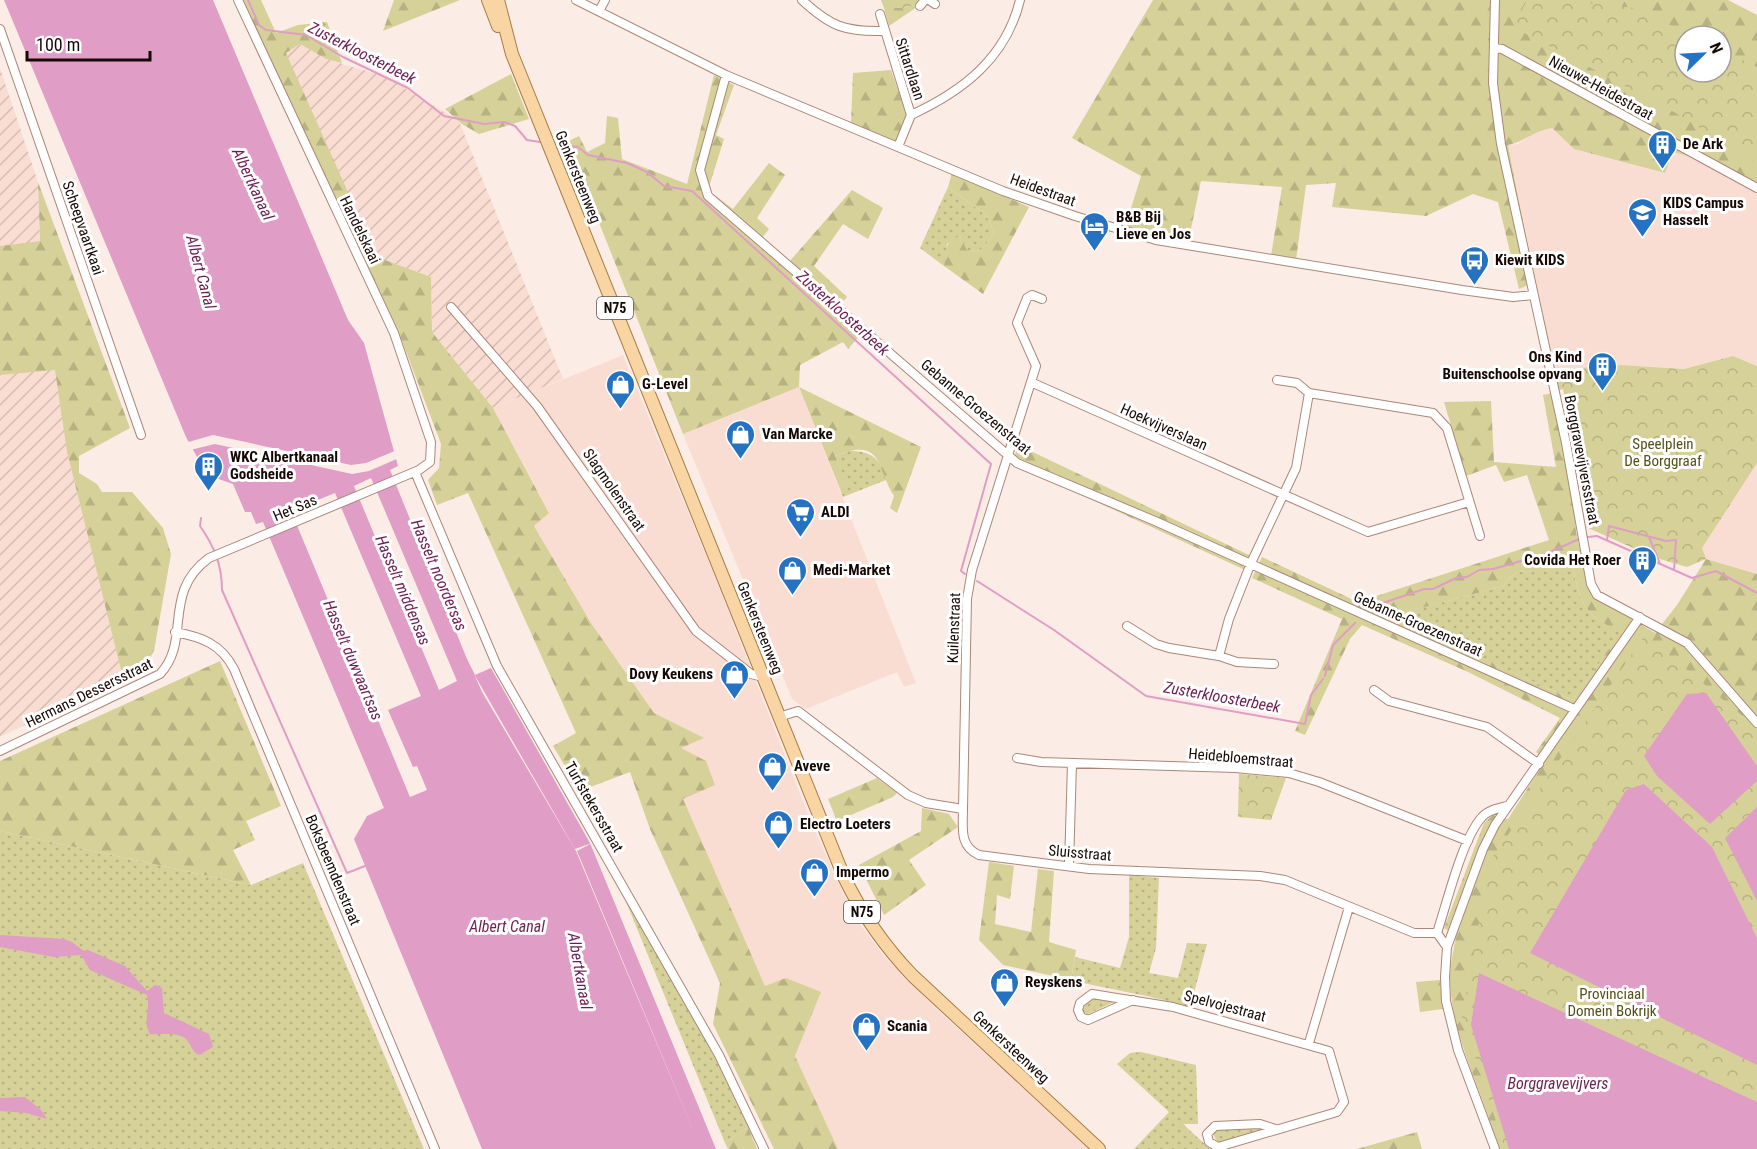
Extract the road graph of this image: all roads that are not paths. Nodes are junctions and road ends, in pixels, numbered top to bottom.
1 (238, 0) edge
2 (488, 0) edge
3 (498, 0) edge
4 (576, 0) edge
5 (605, 0) edge
6 (802, 0) edge
7 (1020, 0) edge
8 (1495, 0) edge
9 (599, 11) junction
10 (880, 14) dead end
11 (0, 29) edge
12 (885, 31) junction
13 (508, 42) junction
14 (1494, 48) junction
15 (726, 75) junction
16 (911, 115) junction
17 (898, 147) junction
18 (1757, 188) edge
19 (1533, 295) junction
20 (1042, 298) dead end
21 (451, 307) dead end
22 (1277, 380) dead end
23 (1033, 383) junction
24 (1309, 393) junction
25 (141, 435) dead end
26 (1007, 455) junction
27 (415, 472) junction
28 (1284, 497) junction
29 (1469, 502) junction
30 (1480, 536) dead end
31 (1251, 563) junction
32 (190, 575) joint
33 (1640, 617) junction
34 (1127, 626) dead end
35 (175, 632) junction
36 (1219, 656) junction
37 (1274, 664) dead end
38 (763, 676) junction
39 (1374, 690) dead end
40 (1574, 708) junction
41 (779, 717) junction
42 (1757, 723) edge
43 (0, 751) edge
44 (1017, 758) dead end
45 (1072, 763) junction
46 (1539, 764) junction
47 (1507, 806) junction
48 (963, 809) junction
49 (1468, 841) junction
50 (1069, 866) junction
51 (1349, 907) junction
52 (1437, 933) junction
53 (1447, 947) junction
54 (1132, 1000) junction
55 (1309, 1043) junction
56 (1275, 1129) junction
57 (435, 1149) edge
58 (764, 1149) edge
59 (1099, 1149) edge
60 (1495, 1149) edge

1 - 27 street, Handelskaai
2 - 13 main road, Genkersteenweg / N75
3 - 13 main road, Genkersteenweg / N75
4 - 9 street, Heidestraat
5 - 9 street
6 - 12 street, Sittardlaan
7 - 16 street
8 - 14 street, Borggravevijversstraat
9 - 15 street, Heidestraat
10 - 12 street, Sittardlaan
11 - 25 street, Scheepvaartkaai
12 - 16 street, Sittardlaan
13 - 38 main road, Genkersteenweg / N75
14 - 18 street, Nieuwe-Heidestraat
14 - 19 street, Borggravevijversstraat
15 - 17 street, Heidestraat
15 - 26 street, Gebanne-Groezenstraat
16 - 17 street
17 - 19 street, Heidestraat
19 - 33 street, Borggravevijversstraat
20 - 23 street
21 - 38 street, Slagmolenstraat
22 - 24 street
23 - 26 street
23 - 28 street, Hoekvijverslaan
24 - 28 street
24 - 29 street
26 - 31 street, Gebanne-Groezenstraat
26 - 48 street, Kuilenstraat
27 - 32 street, Het Sas
27 - 58 street, Turfstekersstraat
28 - 29 street, Hoekvijverslaan
28 - 31 street
29 - 30 street
31 - 36 street
31 - 40 street, Gebanne-Groezenstraat
32 - 35 street, Hermans Dessersstraat
33 - 40 street
33 - 42 street, Borggravevijversstraat
34 - 36 street
35 - 43 street, Hermans Dessersstraat
35 - 57 street, Boksbeemdenstraat
36 - 37 street
38 - 41 main road, Genkersteenweg / N75
39 - 46 street
40 - 46 street
41 - 48 street
41 - 59 main road, Genkersteenweg / N75
44 - 45 street, Heidebloemstraat
45 - 49 street, Heidebloemstraat
45 - 50 street
46 - 47 street
47 - 49 street
47 - 53 street
48 - 50 street, Sluisstraat
49 - 52 street
50 - 51 street, Sluisstraat
51 - 52 street, Sluisstraat
51 - 55 street
52 - 53 street
53 - 60 street
54 - 54 street, Spelvojestraat
54 - 55 street, Spelvojestraat
55 - 56 street, Spelvojestraat
56 - 56 street, Spelvojestraat

